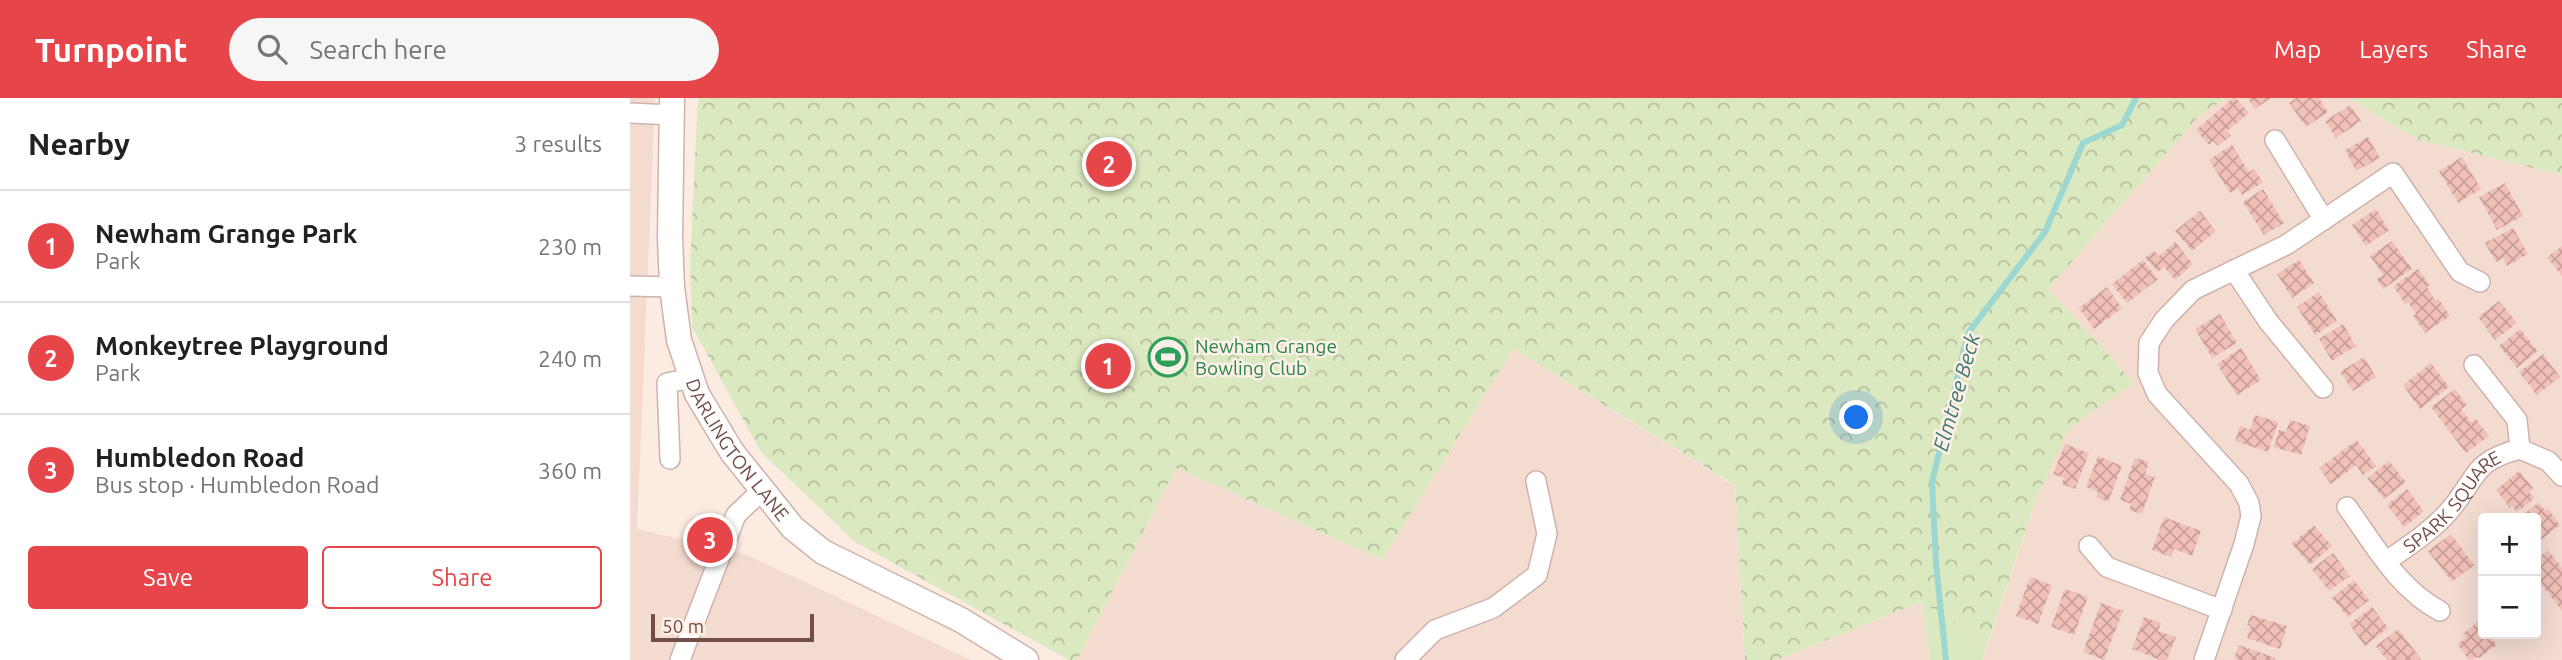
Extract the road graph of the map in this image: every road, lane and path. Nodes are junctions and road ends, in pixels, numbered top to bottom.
1 (672, 106) edge
2 (630, 113) edge
3 (2275, 140) dead end
4 (2324, 220) junction
5 (2234, 270) junction
6 (2480, 282) dead end
7 (630, 286) edge
8 (672, 287) junction
9 (2474, 365) dead end
10 (692, 378) junction
11 (2323, 388) dead end
12 (2520, 449) junction
13 (670, 459) dead end
14 (2562, 477) edge
15 (1536, 481) dead end
16 (761, 491) junction
17 (2347, 507) dead end
18 (2089, 546) dead end
19 (2387, 561) junction
20 (2222, 610) junction
21 (2440, 611) dead end
22 (680, 660) edge
23 (1026, 660) edge
24 (1405, 660) edge
25 (2204, 660) edge

1 - 2 street
1 - 8 street, DARLINGTON LANE
3 - 4 street
4 - 5 street
4 - 6 street
5 - 11 street
5 - 20 street
7 - 8 street
8 - 10 street, DARLINGTON LANE
9 - 12 street
10 - 13 street
10 - 16 street, DARLINGTON LANE
12 - 14 street
12 - 19 street, SPARK SQUARE
15 - 24 street
16 - 22 street
16 - 23 street, DARLINGTON LANE
17 - 19 street, SPARK SQUARE
18 - 20 street
19 - 21 street, SPARK SQUARE
20 - 25 street

